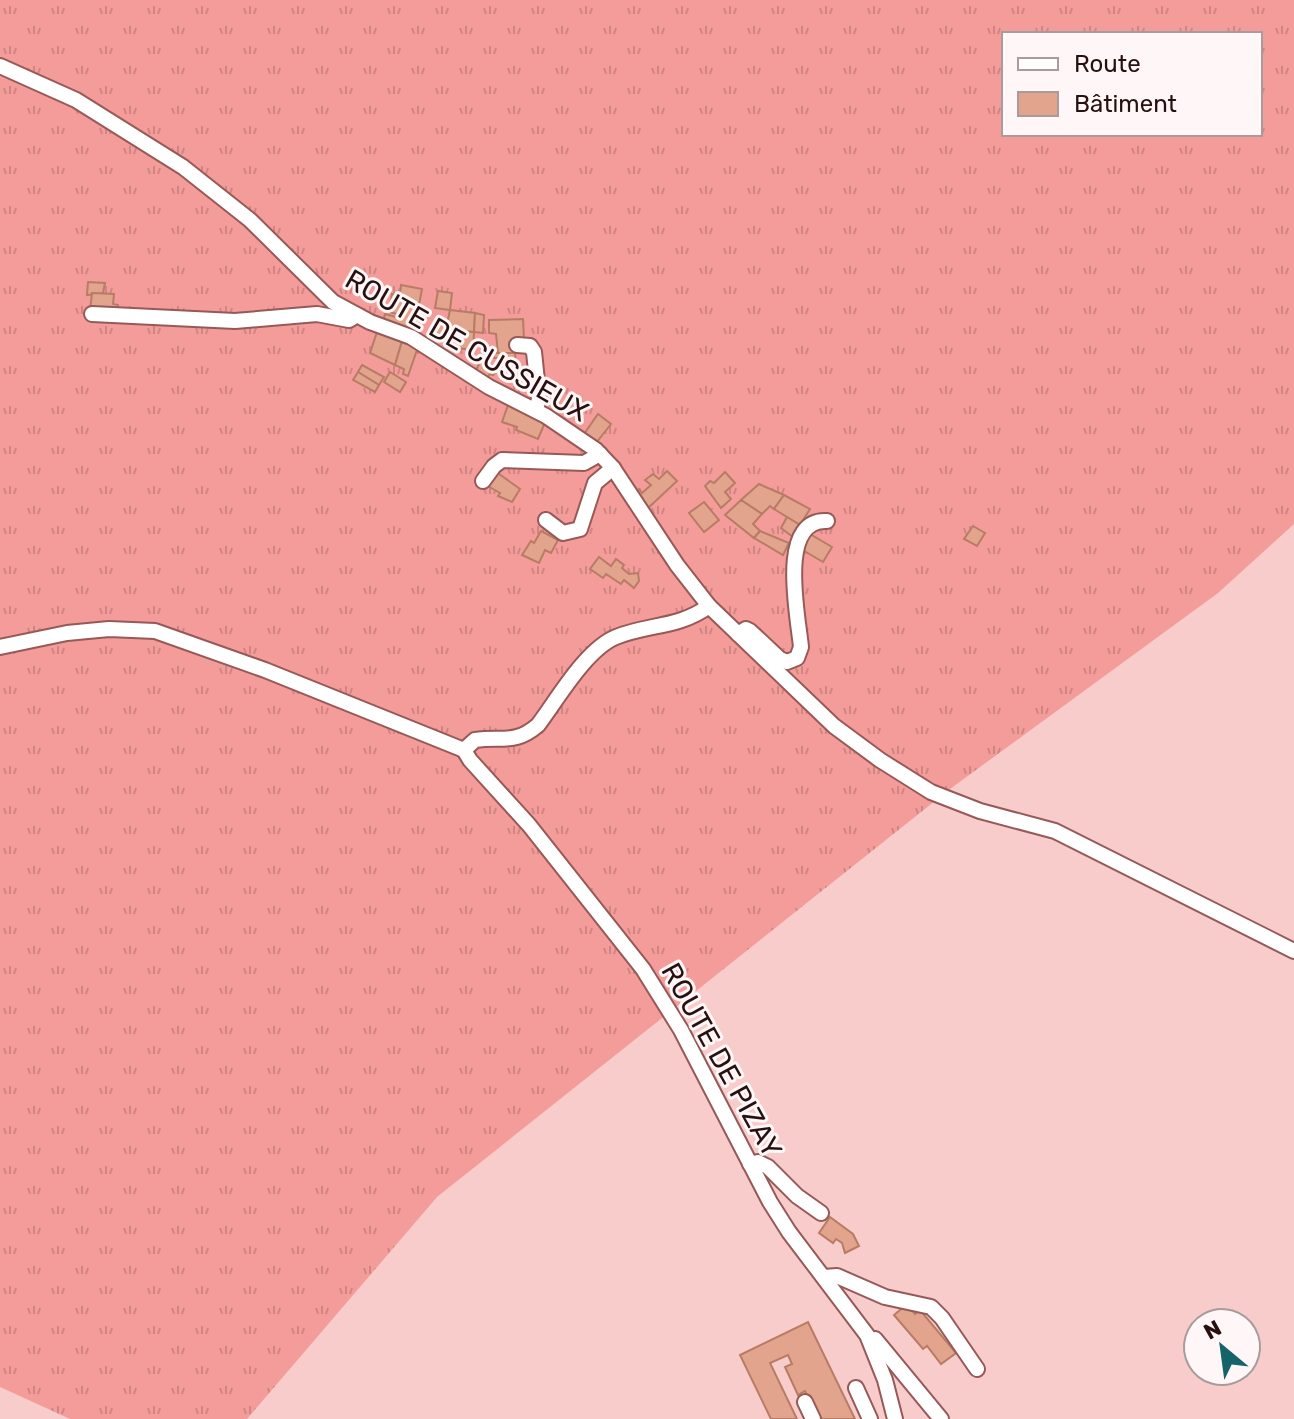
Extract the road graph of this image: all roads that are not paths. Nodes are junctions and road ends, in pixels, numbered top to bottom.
1 (0, 66) edge
2 (92, 314) dead end
3 (357, 315) junction
4 (517, 345) dead end
5 (535, 410) junction
6 (600, 454) junction
7 (613, 468) junction
8 (483, 481) dead end
9 (546, 520) dead end
10 (827, 521) dead end
11 (709, 606) junction
12 (738, 634) junction
13 (0, 647) edge
14 (464, 750) junction
15 (1294, 951) edge
16 (750, 1164) junction
17 (821, 1213) dead end
18 (824, 1277) junction
19 (867, 1335) junction
20 (977, 1369) dead end
21 (902, 1372) junction
22 (885, 1380) junction
23 (856, 1388) dead end
24 (805, 1402) dead end
25 (813, 1419) edge
26 (870, 1419) edge
27 (895, 1419) edge
28 (941, 1419) edge

1 - 3 street, ROUTE DE CUSSIEUX
2 - 3 street
3 - 5 street, ROUTE DE CUSSIEUX
4 - 5 street
5 - 6 street, ROUTE DE CUSSIEUX
6 - 7 street, ROUTE DE CUSSIEUX
6 - 8 street
7 - 9 street
7 - 11 street, ROUTE DE CUSSIEUX
10 - 12 street
11 - 12 street, ROUTE DE CUSSIEUX
11 - 14 street
12 - 15 street, ROUTE DE CUSSIEUX
13 - 14 street
14 - 16 street, ROUTE DE PIZAY
16 - 17 street
16 - 18 street, ROUTE DE PIZAY
18 - 19 street, ROUTE DE PIZAY
18 - 20 street
19 - 21 street
19 - 22 street, ROUTE DE PIZAY
21 - 22 street
21 - 28 street
22 - 27 street, ROUTE DE PIZAY
23 - 26 street
24 - 25 street

